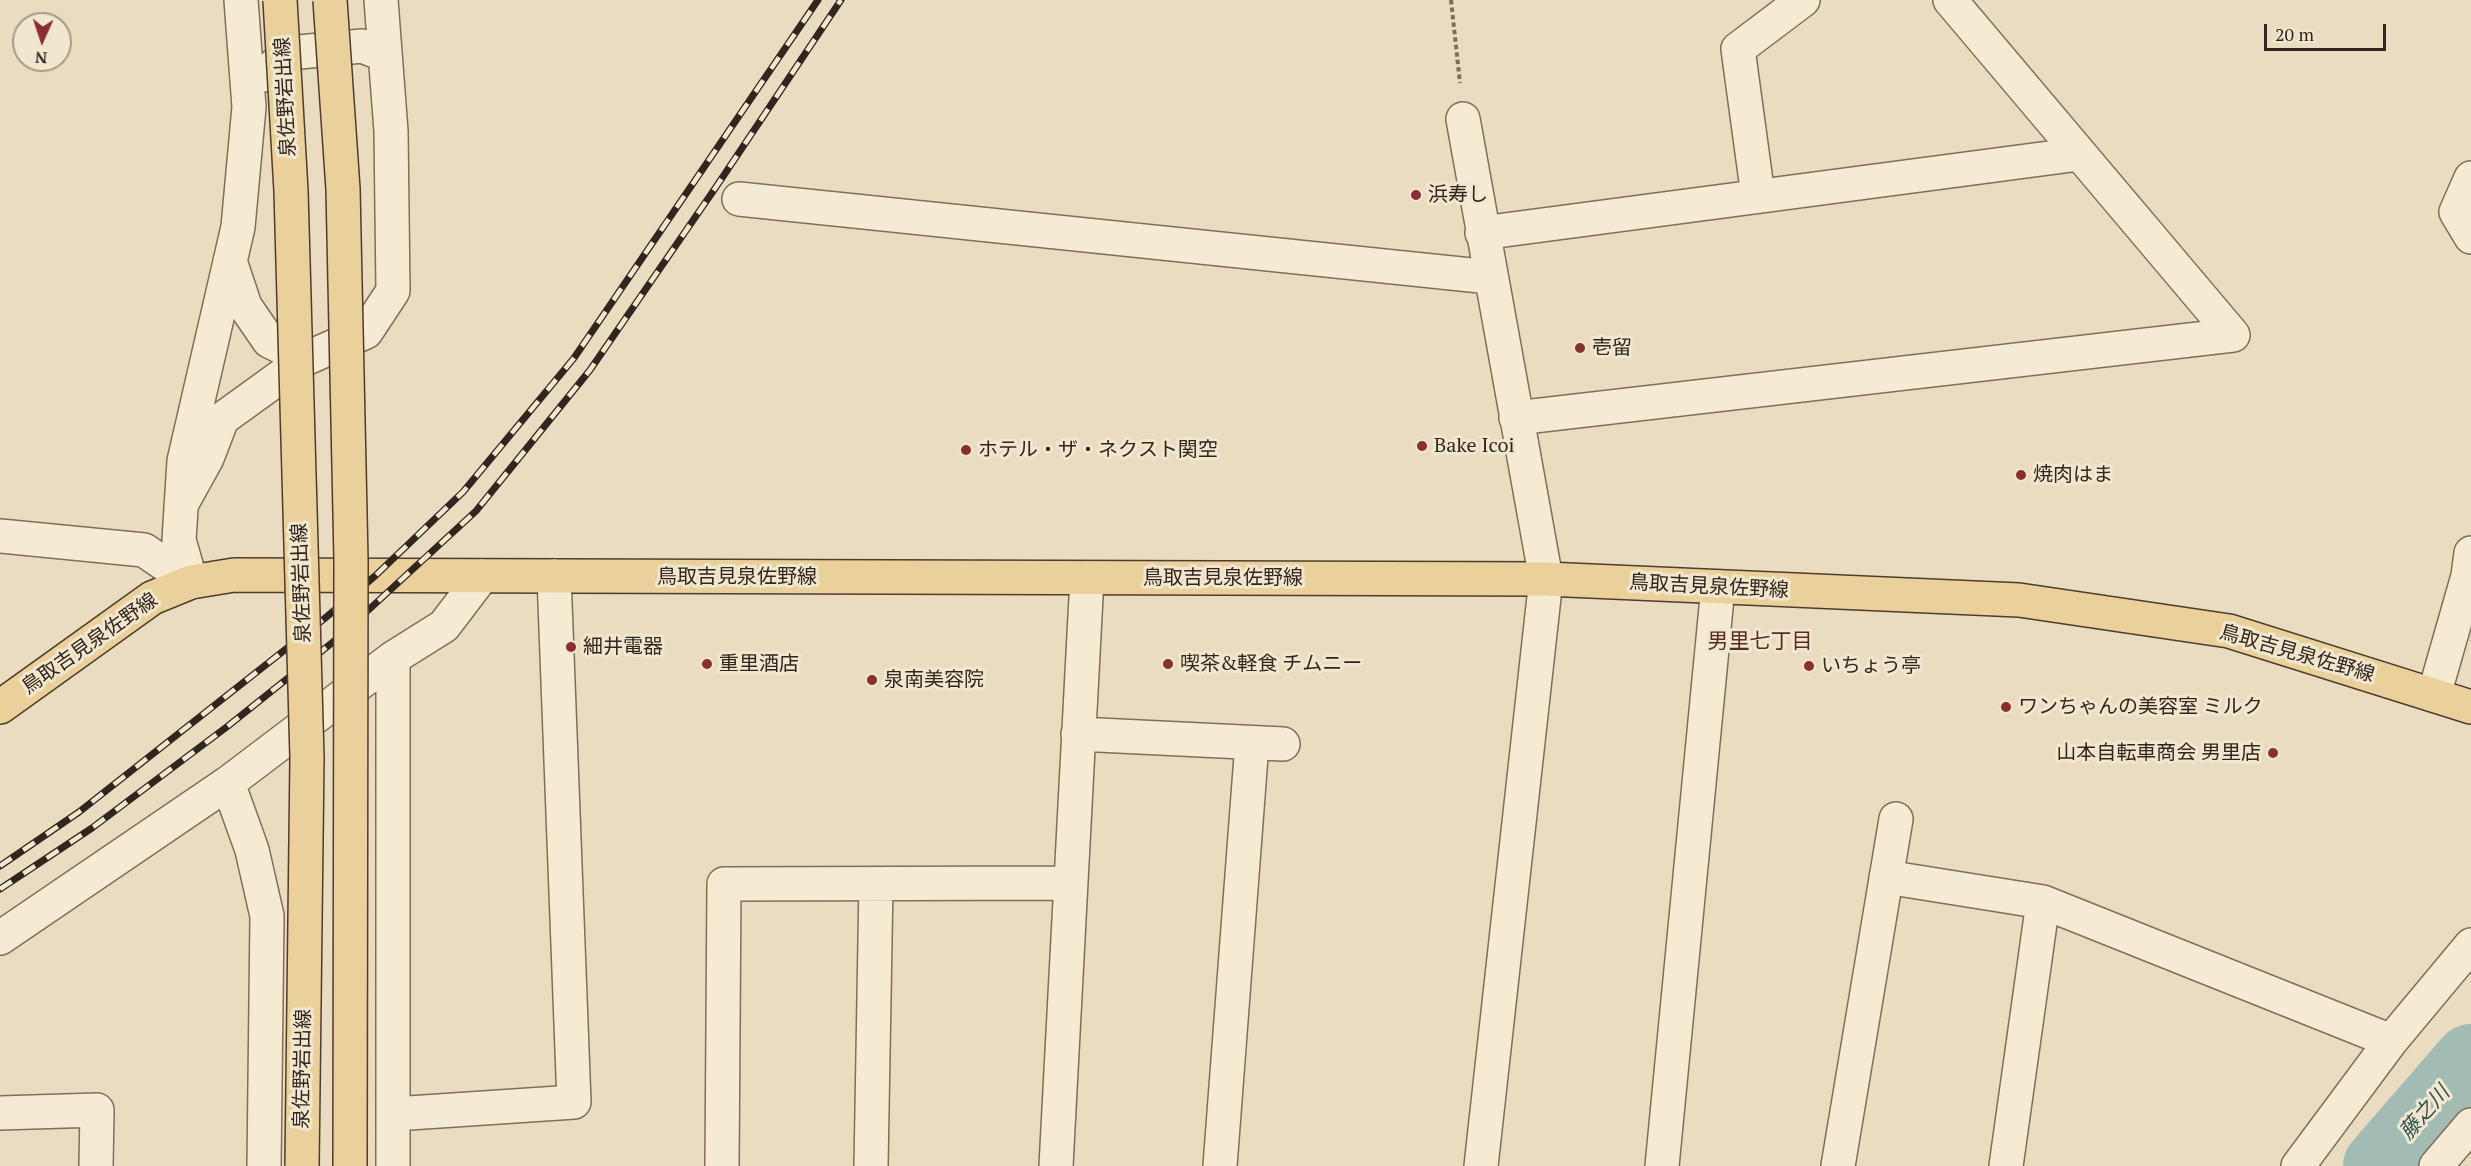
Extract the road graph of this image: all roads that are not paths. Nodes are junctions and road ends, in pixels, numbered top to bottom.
1 (241, 0) edge
2 (280, 0) edge
3 (330, 0) edge
4 (381, 0) edge
5 (1803, 0) edge
6 (1950, 0) edge
7 (385, 55) junction
8 (248, 87) junction
9 (1463, 119) road end
10 (2079, 154) junction
11 (2471, 178) edge
12 (1758, 196) junction
13 (740, 199) dead end
14 (1482, 233) junction
15 (2471, 237) edge
16 (230, 261) junction
17 (1490, 277) junction
18 (305, 359) junction
19 (1516, 418) junction
20 (181, 505) junction
21 (0, 536) edge
22 (2471, 554) edge
23 (482, 576) junction
24 (554, 576) junction
25 (1087, 578) junction
26 (1546, 579) junction
27 (191, 582) junction
28 (1718, 587) junction
29 (393, 658) junction
30 (2434, 695) junction
31 (0, 707) edge
32 (2471, 707) edge
33 (1078, 734) junction
34 (228, 783) junction
35 (1896, 819) dead end
36 (1887, 877) junction
37 (1071, 883) junction
38 (876, 884) junction
39 (2043, 902) junction
40 (0, 938) edge
41 (2471, 945) edge
42 (2391, 1041) junction
43 (0, 1113) edge
44 (394, 1114) junction
45 (2471, 1125) edge
46 (96, 1166) edge
47 (264, 1166) edge
48 (302, 1166) edge
49 (350, 1166) edge
50 (393, 1166) edge
51 (722, 1166) edge
52 (871, 1166) edge
53 (1056, 1166) edge
54 (1220, 1166) edge
55 (1481, 1166) edge
56 (1662, 1166) edge
57 (1838, 1166) edge
58 (2007, 1166) edge
59 (2298, 1166) edge
60 (2436, 1166) edge

1 - 8 street
2 - 48 main road, 泉佐野岩出線, bridge
3 - 49 main road, bridge
4 - 7 street
5 - 12 street
6 - 10 street
7 - 8 street
7 - 18 street
8 - 16 street
9 - 14 street
10 - 12 street
10 - 19 street
11 - 15 street
12 - 14 street
13 - 17 street
14 - 17 street
16 - 18 street
16 - 20 street
17 - 19 street
18 - 20 street
19 - 26 street
20 - 27 street
21 - 27 street
22 - 30 street
23 - 24 main road, 鳥取吉見泉佐野線
23 - 27 main road, 鳥取吉見泉佐野線
23 - 29 street
24 - 25 main road, 鳥取吉見泉佐野線
24 - 44 street
25 - 26 main road, 鳥取吉見泉佐野線
25 - 33 street
26 - 28 main road, 鳥取吉見泉佐野線
26 - 55 street
27 - 31 main road, 鳥取吉見泉佐野線
28 - 30 main road, 鳥取吉見泉佐野線
28 - 56 street
29 - 34 street
29 - 44 street
30 - 32 main road, 鳥取吉見泉佐野線
33 - 37 street
33 - 54 street
34 - 40 street
34 - 47 street
35 - 36 street
36 - 39 street
36 - 57 street
37 - 38 street
37 - 53 street
38 - 51 street
38 - 52 street
39 - 42 street
39 - 58 street
41 - 42 street
42 - 59 street
43 - 46 street
44 - 50 street
45 - 60 street

